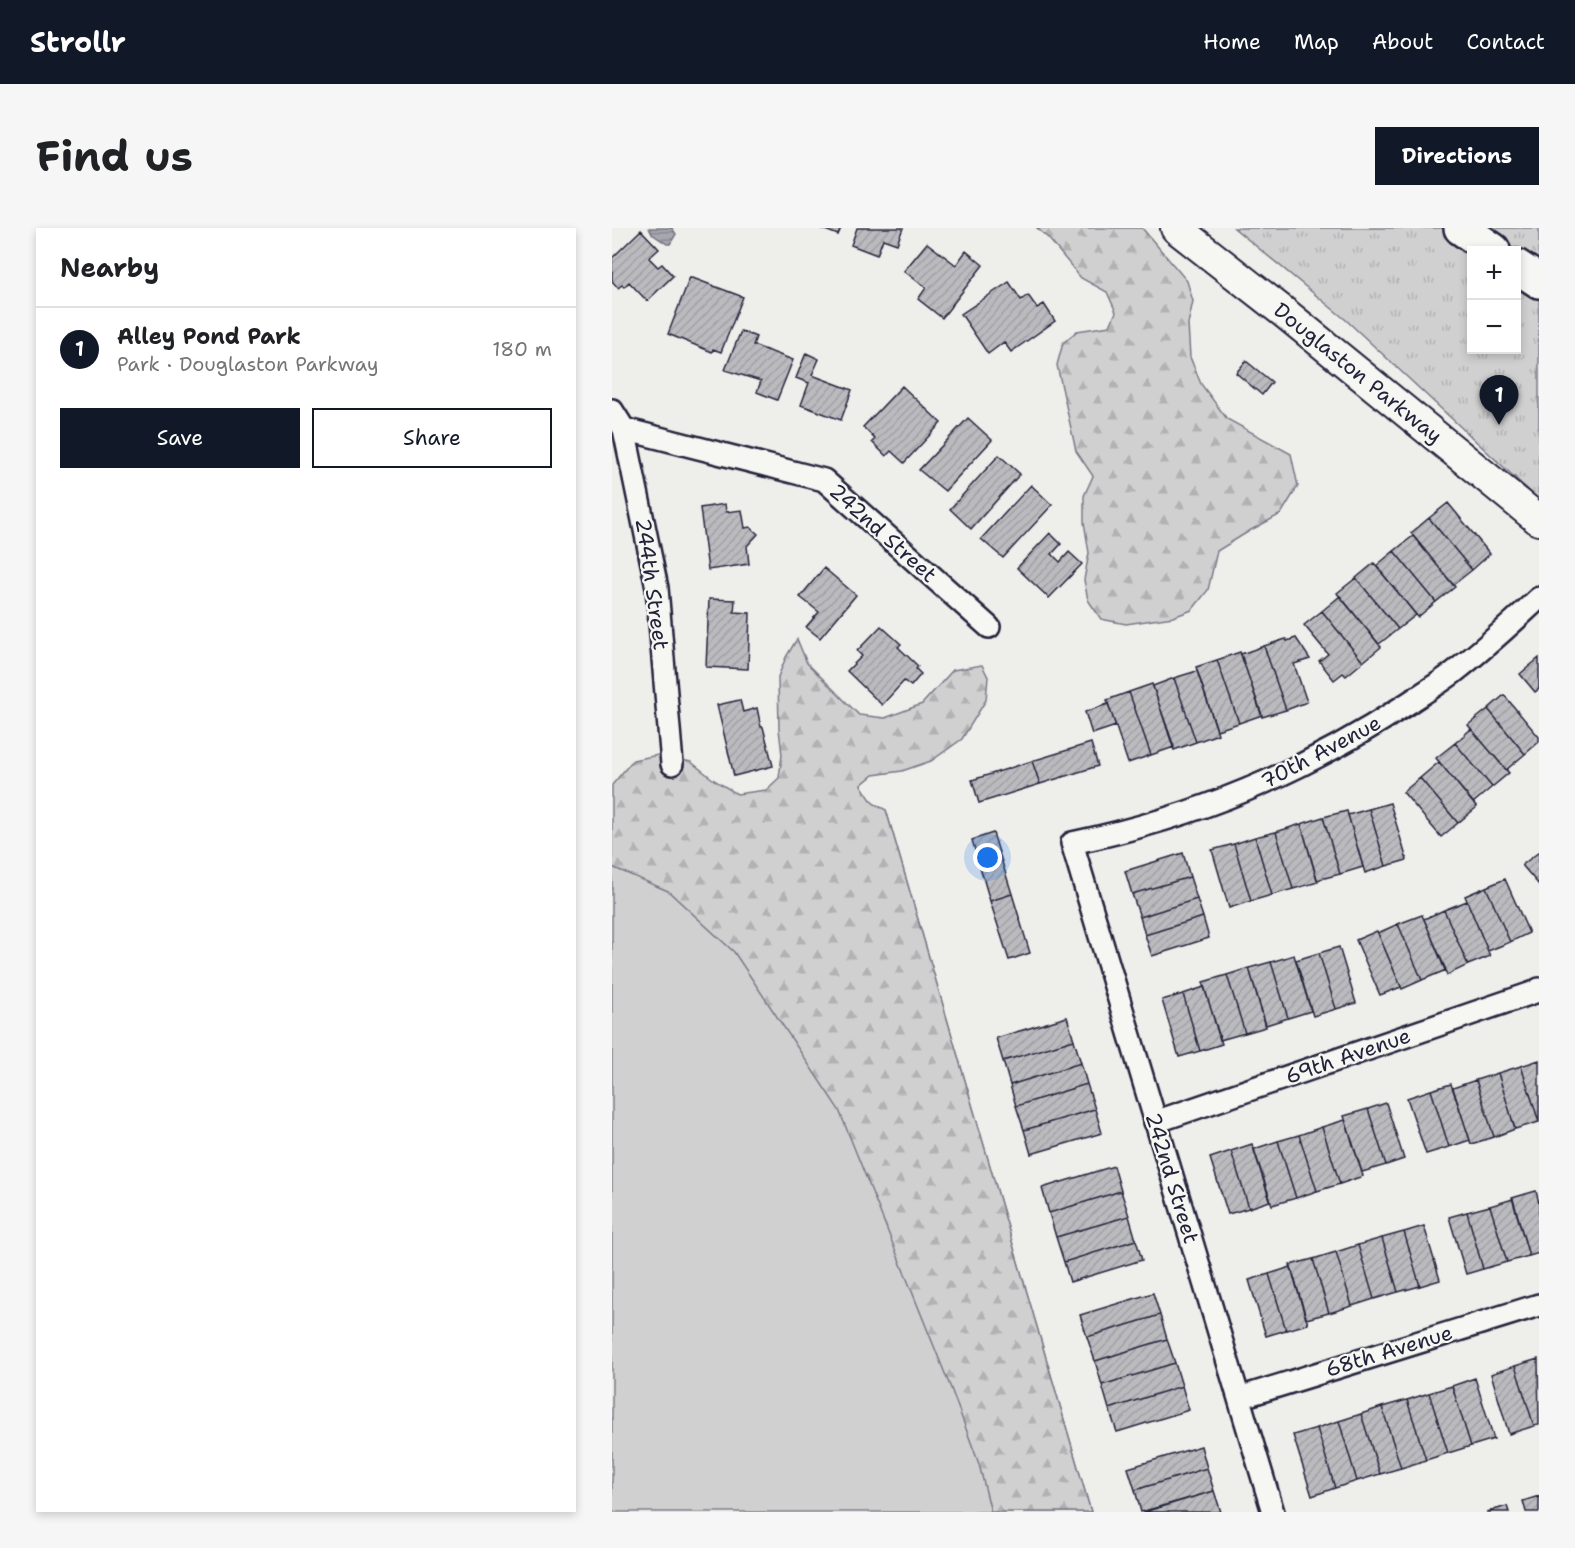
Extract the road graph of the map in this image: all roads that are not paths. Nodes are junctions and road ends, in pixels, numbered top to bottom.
1 (1176, 228) edge
2 (1461, 228) edge
3 (1487, 246) edge
4 (1521, 269) edge
5 (1539, 282) edge
6 (612, 410) edge
7 (624, 429) junction
8 (1539, 520) edge
9 (1539, 598) edge
10 (989, 627) dead end
11 (672, 764) dead end
12 (1072, 843) joint
13 (1539, 989) edge
14 (1155, 1122) junction
15 (1539, 1305) edge
16 (1239, 1398) junction
17 (1274, 1512) edge

1 - 8 main road, Douglaston Parkway
2 - 3 highway
4 - 5 highway
6 - 7 street, 244th Street
7 - 10 street, 242nd Street
7 - 11 street, 244th Street
9 - 12 street, 70th Avenue
12 - 14 street, 242nd Street
13 - 14 street, 69th Avenue
14 - 16 street, 242nd Street
15 - 16 street, 68th Avenue
16 - 17 street, 242nd Street

